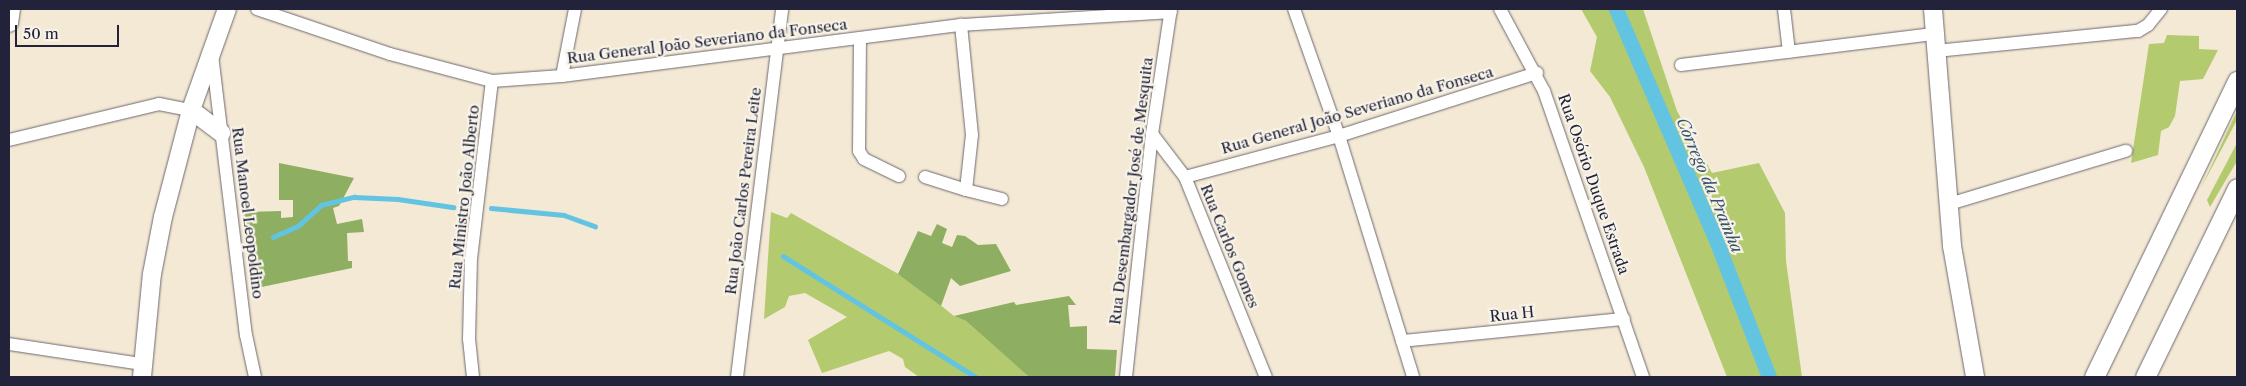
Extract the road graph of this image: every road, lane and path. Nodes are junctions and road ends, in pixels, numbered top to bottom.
1 (10, 9) edge
2 (227, 9) edge
3 (257, 9) edge
4 (575, 9) edge
5 (782, 9) edge
6 (1294, 9) edge
7 (1500, 9) edge
8 (1784, 9) edge
9 (1933, 9) edge
10 (2161, 9) edge
11 (1171, 10) edge
12 (9, 23) edge
13 (961, 25) junction
14 (860, 38) junction
15 (1935, 42) junction
16 (778, 50) junction
17 (1789, 52) junction
18 (211, 53) junction
19 (1682, 65) dead end
20 (1537, 73) junction
21 (562, 76) junction
22 (492, 80) junction
23 (2237, 81) edge
24 (191, 110) junction
25 (221, 133) junction
26 (1152, 134) junction
27 (1338, 136) junction
28 (9, 140) edge
29 (2126, 152) dead end
30 (899, 176) dead end
31 (925, 177) dead end
32 (1185, 177) junction
33 (2237, 188) edge
34 (966, 190) junction
35 (1002, 200) dead end
36 (1949, 204) junction
37 (1624, 319) junction
38 (1402, 341) junction
39 (9, 344) edge
40 (142, 370) edge
41 (254, 377) edge
42 (473, 377) edge
43 (737, 377) edge
44 (1126, 377) edge
45 (1266, 377) edge
46 (1413, 377) edge
47 (1643, 377) edge
48 (1974, 377) edge
49 (2094, 377) edge
50 (2145, 377) edge

1 - 12 main road
2 - 18 main road
3 - 22 street, Rua General João Severiano da Fonseca
4 - 21 street
5 - 16 street, Rua João Carlos Pereira Leite
6 - 27 street
7 - 20 street, Rua Osório Duque Estrada
8 - 17 street
9 - 15 main road
10 - 15 street
11 - 13 street, Rua General João Severiano da Fonseca
11 - 26 street, Rua Desembargador José de Mesquita
13 - 14 street, Rua General João Severiano da Fonseca
13 - 34 street
14 - 16 street, Rua General João Severiano da Fonseca
14 - 30 street
15 - 17 street
15 - 36 main road
16 - 21 street, Rua General João Severiano da Fonseca
16 - 43 street, Rua João Carlos Pereira Leite
17 - 19 street
18 - 24 main road
18 - 25 street, Rua Manoel Leopoldino
20 - 27 street, Rua General João Severiano da Fonseca
20 - 37 street, Rua Osório Duque Estrada
21 - 22 street, Rua General João Severiano da Fonseca
22 - 42 street, Rua Ministro João Alberto
23 - 49 main road
24 - 25 main road
24 - 28 street
24 - 40 main road
25 - 41 street, Rua Manoel Leopoldino
26 - 32 street, Rua Carlos Gomes
26 - 44 street, Rua Desembargador José de Mesquita
27 - 32 street, Rua General João Severiano da Fonseca
27 - 38 street
29 - 36 street
31 - 34 street
32 - 45 street, Rua Carlos Gomes
33 - 50 main road
34 - 35 street
36 - 48 main road
37 - 38 street, Rua H
37 - 47 street, Rua Osório Duque Estrada
38 - 46 street
39 - 40 street

